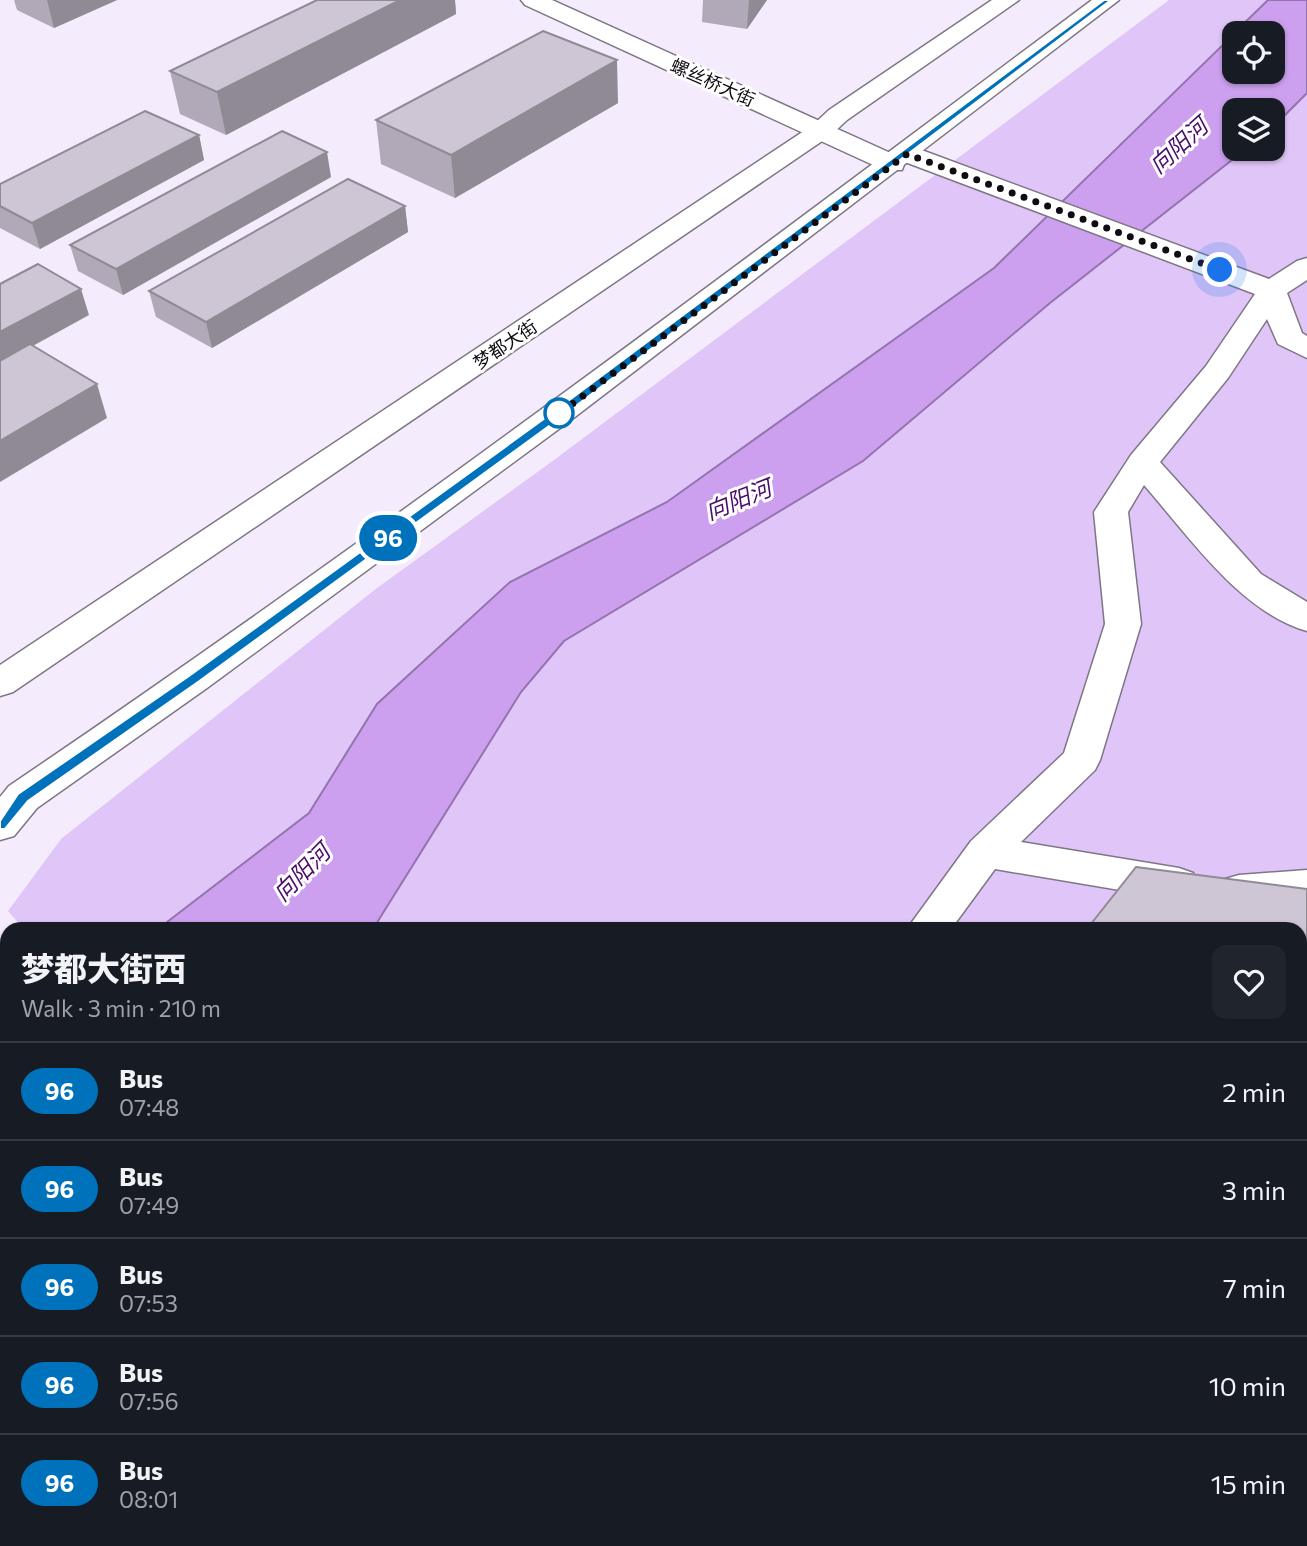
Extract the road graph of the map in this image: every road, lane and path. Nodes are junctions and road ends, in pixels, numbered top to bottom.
1 (533, 0) edge
2 (576, 0) edge
3 (1007, 0) edge
4 (1107, 0) edge
5 (830, 123) junction
6 (906, 154) junction
7 (1307, 268) edge
8 (1272, 290) junction
9 (1307, 349) edge
10 (1142, 462) junction
11 (1307, 619) edge
12 (0, 683) edge
13 (0, 825) edge
14 (985, 852) junction
15 (1307, 886) edge
16 (933, 922) edge

1 - 5 main road, 螺丝桥大街
2 - 5 main road, 螺丝桥大街
3 - 5 main road, 梦都大街
4 - 6 main road
5 - 6 main road, 螺丝桥大街
5 - 6 main road, 螺丝桥大街
5 - 12 main road, 梦都大街
6 - 8 main road
6 - 13 main road
7 - 8 main road
8 - 9 main road
8 - 10 main road
10 - 11 main road
10 - 14 main road
14 - 15 main road
14 - 16 main road

